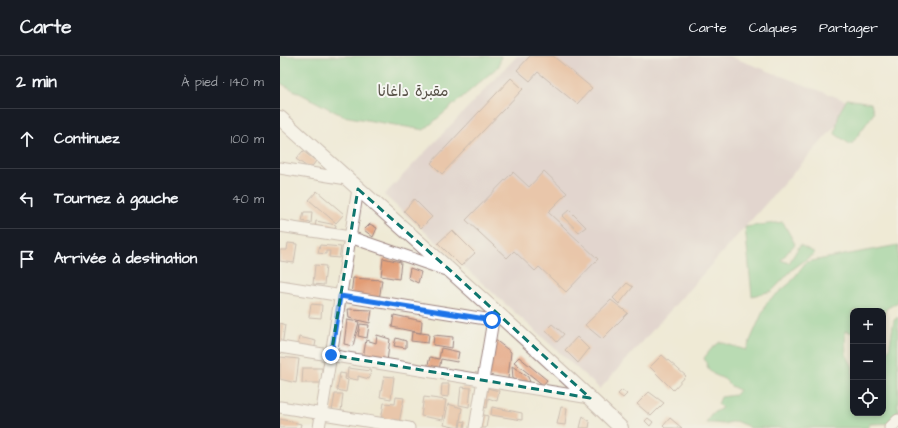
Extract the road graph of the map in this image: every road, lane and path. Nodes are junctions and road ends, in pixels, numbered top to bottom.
1 (280, 118) edge
2 (280, 168) edge
3 (347, 179) junction
4 (358, 189) junction
5 (280, 226) edge
6 (350, 237) junction
7 (452, 272) junction
8 (280, 286) edge
9 (340, 296) junction
10 (494, 316) junction
11 (280, 346) edge
12 (331, 355) junction
13 (483, 380) junction
14 (590, 398) junction
15 (280, 407) edge
16 (322, 413) junction
17 (319, 428) edge
18 (409, 428) edge
19 (475, 428) edge
20 (620, 428) edge

1 - 3 street
2 - 3 street
3 - 4 street
4 - 6 street
4 - 7 street
5 - 6 street
6 - 7 street
6 - 9 street
7 - 10 street
8 - 9 street
9 - 10 street
9 - 12 street
10 - 13 street
10 - 14 street
11 - 12 street
12 - 13 street
12 - 16 street
13 - 14 street
13 - 19 street
14 - 20 street
15 - 16 street
16 - 17 street
16 - 18 street

